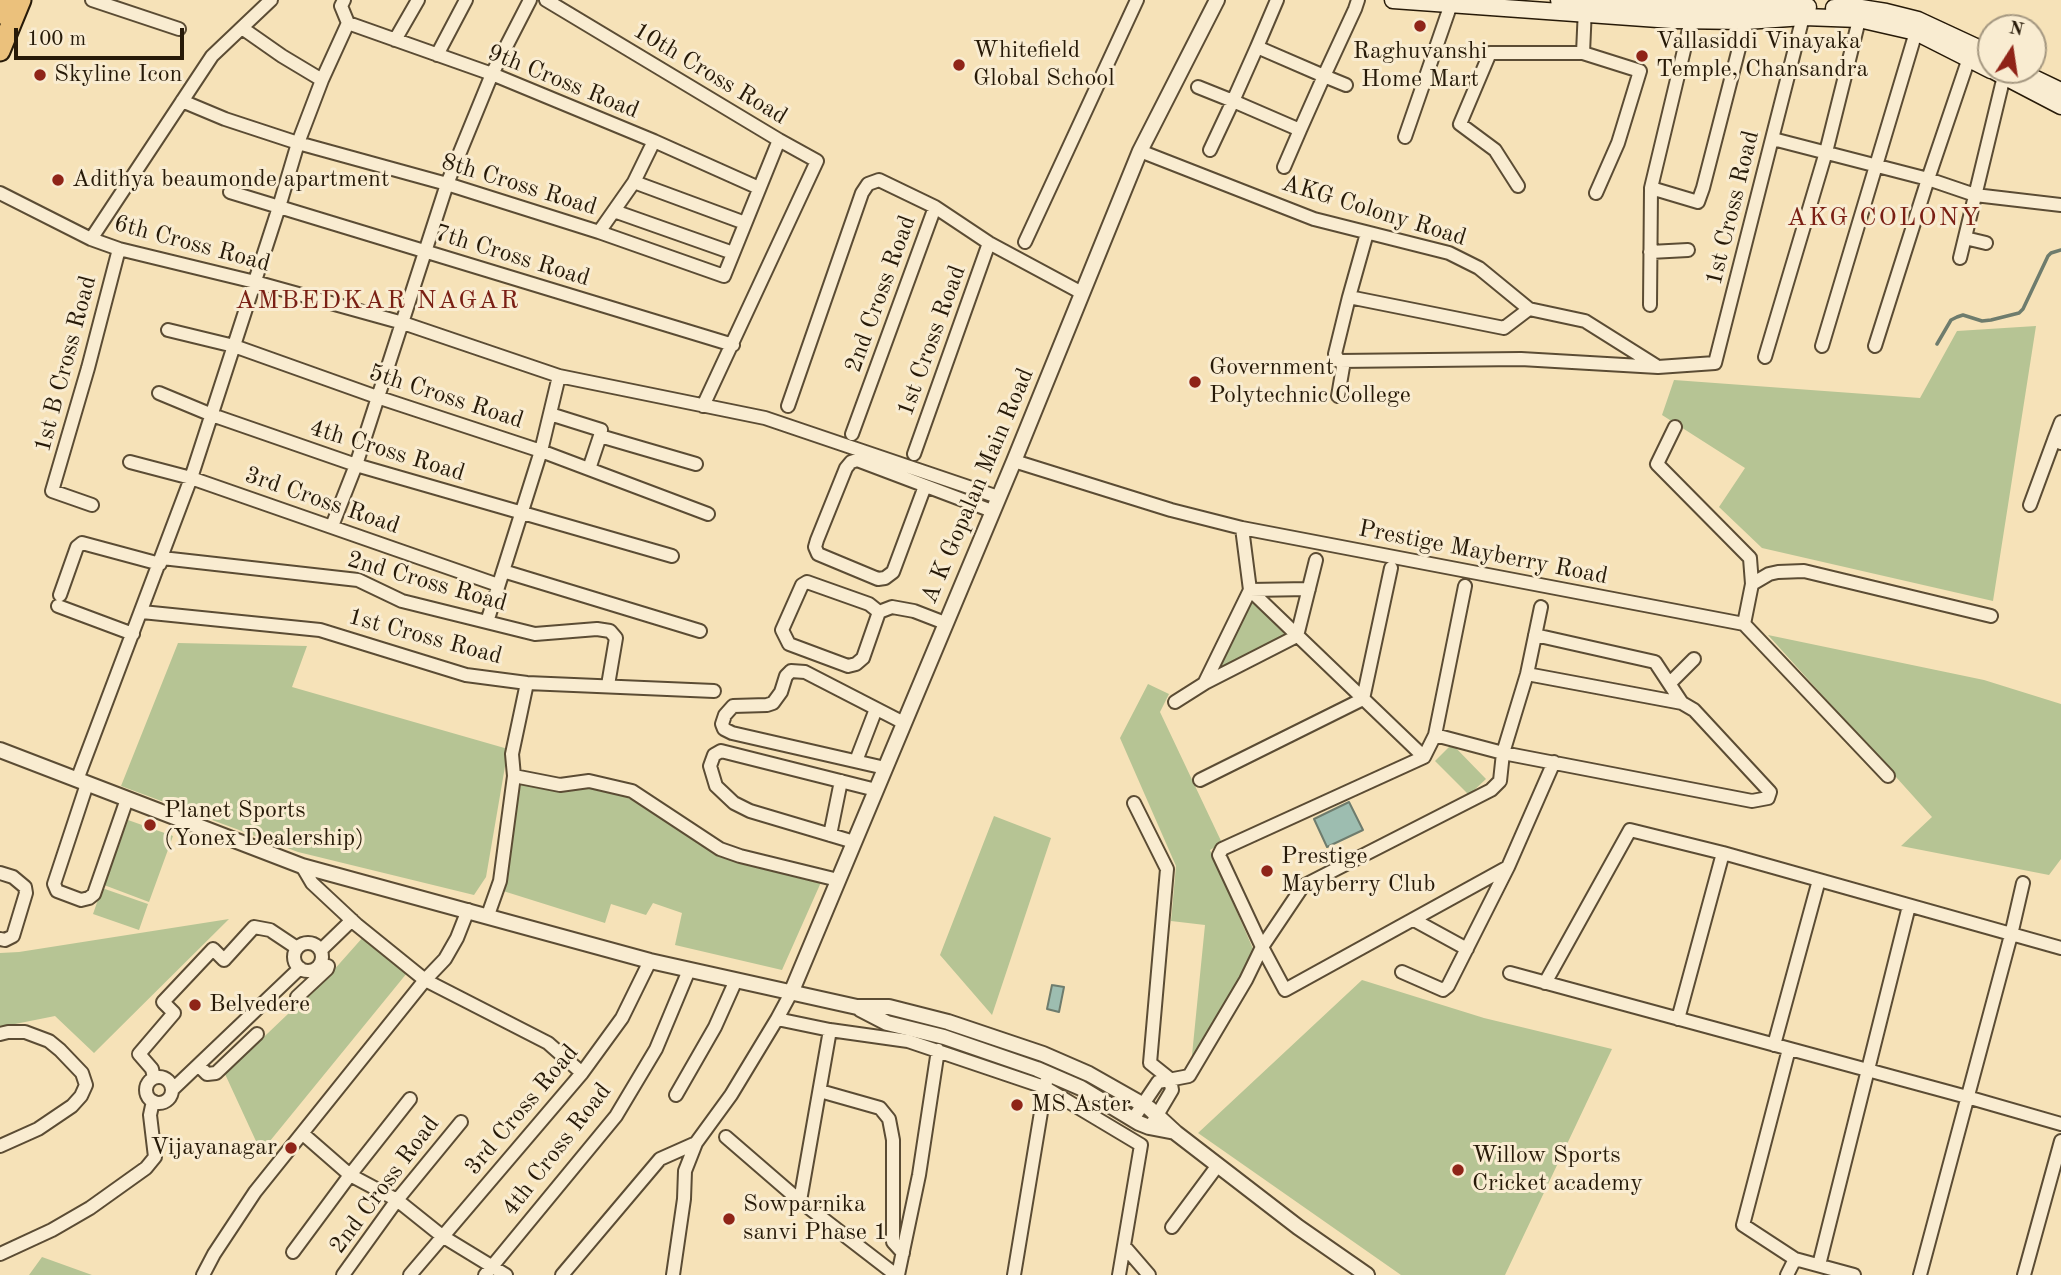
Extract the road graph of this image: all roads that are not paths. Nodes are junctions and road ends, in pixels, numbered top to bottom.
1 (6, 0) edge
2 (21, 0) edge
3 (92, 0) edge
4 (271, 0) edge
5 (344, 0) edge
6 (418, 0) edge
7 (466, 0) edge
8 (530, 0) edge
9 (546, 0) edge
10 (1137, 0) edge
11 (1217, 0) edge
12 (1277, 0) edge
13 (1358, 0) edge
14 (1393, 0) edge
15 (1559, 0) edge
16 (1451, 4) junction
17 (1585, 9) junction
18 (1805, 12) junction
19 (0, 14) edge
20 (1860, 14) junction
21 (1691, 21) junction
22 (1746, 21) junction
23 (348, 23) junction
24 (242, 28) junction
25 (179, 29) dead end
26 (1916, 32) junction
27 (395, 40) junction
28 (1257, 47) junction
29 (0, 51) edge
30 (1971, 52) junction
31 (1583, 53) junction
32 (1977, 53) edge
33 (437, 55) junction
34 (1977, 56) edge
35 (492, 74) junction
36 (1324, 76) junction
37 (322, 80) junction
38 (1998, 84) edge
39 (2023, 84) edge
40 (2040, 84) edge
41 (1346, 85) dead end
42 (1198, 88) dead end
43 (2061, 91) edge
44 (182, 101) junction
45 (1233, 102) junction
46 (2061, 106) edge
47 (1300, 130) junction
48 (1405, 137) dead end
49 (1773, 138) junction
50 (779, 140) junction
51 (653, 141) junction
52 (298, 143) junction
53 (1210, 150) dead end
54 (1140, 151) junction
55 (1826, 152) junction
56 (1877, 165) junction
57 (1284, 167) dead end
58 (1928, 179) junction
59 (634, 182) junction
60 (447, 184) junction
61 (1518, 186) dead end
62 (759, 188) junction
63 (1651, 188) junction
64 (230, 192) dead end
65 (0, 193) edge
66 (1597, 193) dead end
67 (1975, 195) junction
68 (2061, 205) edge
69 (935, 207) junction
70 (279, 208) junction
71 (614, 211) junction
72 (745, 223) junction
73 (599, 232) junction
74 (1367, 233) junction
75 (1965, 238) junction
76 (92, 239) junction
77 (1025, 242) dead end
78 (989, 243) junction
79 (1986, 243) dead end
80 (119, 249) junction
81 (1688, 250) dead end
82 (425, 251) junction
83 (1650, 252) junction
84 (733, 253) junction
85 (1959, 258) dead end
86 (255, 282) junction
87 (1082, 293) junction
88 (1349, 297) junction
89 (1650, 305) dead end
90 (1529, 309) junction
91 (403, 323) junction
92 (168, 330) dead end
93 (733, 345) junction
94 (234, 346) junction
95 (1822, 346) dead end
96 (1875, 346) dead end
97 (1765, 357) dead end
98 (1344, 361) junction
99 (1658, 367) junction
100 (559, 376) junction
101 (159, 393) dead end
102 (1338, 396) dead end
103 (377, 397) junction
104 (703, 406) junction
105 (788, 407) dead end
106 (550, 414) junction
107 (212, 415) junction
108 (2061, 422) edge
109 (1675, 427) dead end
110 (852, 434) dead end
111 (600, 436) junction
112 (2058, 442) edge
113 (541, 451) junction
114 (914, 454) dead end
115 (1014, 461) junction
116 (130, 462) dead end
117 (696, 464) dead end
118 (356, 465) junction
119 (589, 469) junction
120 (191, 478) junction
121 (925, 486) junction
122 (998, 497) junction
123 (92, 505) dead end
124 (2031, 505) dead end
125 (992, 511) junction
126 (521, 514) junction
127 (708, 514) dead end
128 (332, 526) junction
129 (1242, 527) junction
130 (672, 556) dead end
131 (1316, 560) dead end
132 (161, 561) junction
133 (1391, 568) dead end
134 (503, 571) junction
135 (1752, 584) junction
136 (498, 585) junction
137 (1465, 586) dead end
138 (1310, 589) junction
139 (1250, 590) junction
140 (1541, 607) dead end
141 (142, 612) junction
142 (879, 612) junction
143 (1992, 616) dead end
144 (487, 622) junction
145 (946, 623) junction
146 (1744, 624) junction
147 (699, 631) dead end
148 (133, 634) junction
149 (1535, 635) junction
150 (1297, 636) junction
151 (1694, 659) dead end
152 (1527, 674) junction
153 (1670, 682) junction
154 (527, 683) junction
155 (1205, 683) junction
156 (608, 685) junction
157 (714, 691) dead end
158 (1363, 699) junction
159 (1175, 702) dead end
160 (1682, 703) junction
161 (876, 709) junction
162 (904, 723) junction
163 (1434, 735) junction
164 (0, 750) edge
165 (1503, 753) junction
166 (1424, 757) junction
167 (856, 761) junction
168 (1554, 762) junction
169 (885, 768) junction
170 (514, 776) junction
171 (1888, 776) dead end
172 (1200, 780) dead end
173 (841, 781) junction
174 (82, 782) junction
175 (876, 790) junction
176 (127, 799) junction
177 (1134, 803) dead end
178 (830, 835) junction
179 (854, 842) junction
180 (1723, 853) junction
181 (302, 866) junction
182 (1508, 867) junction
183 (0, 873) edge
184 (838, 880) junction
185 (1819, 880) junction
186 (2023, 883) dead end
187 (1909, 906) junction
188 (468, 910) junction
189 (488, 915) junction
190 (352, 920) junction
191 (1414, 920) junction
192 (2011, 935) junction
193 (0, 939) edge
194 (1262, 947) junction
195 (297, 948) junction
196 (323, 948) junction
197 (2061, 948) edge
198 (1467, 949) junction
199 (650, 961) junction
200 (300, 968) junction
201 (690, 970) junction
202 (1402, 972) dead end
203 (1510, 973) dead end
204 (425, 980) junction
205 (736, 980) junction
206 (1545, 983) junction
207 (790, 993) junction
208 (297, 997) dead end
209 (857, 1007) junction
210 (777, 1019) junction
211 (1678, 1019) junction
212 (830, 1030) junction
213 (0, 1034) edge
214 (257, 1034) dead end
215 (1774, 1045) junction
216 (1788, 1049) junction
217 (938, 1050) junction
218 (1054, 1059) junction
219 (199, 1066) junction
220 (1869, 1070) junction
221 (582, 1073) junction
222 (154, 1078) junction
223 (1170, 1079) junction
224 (1046, 1080) junction
225 (172, 1090) junction
226 (820, 1091) junction
227 (676, 1095) dead end
228 (1967, 1097) junction
229 (410, 1099) dead end
230 (153, 1101) junction
231 (1143, 1104) junction
232 (1133, 1119) junction
233 (461, 1122) dead end
234 (1153, 1122) junction
235 (2061, 1124) edge
236 (303, 1134) junction
237 (726, 1137) dead end
238 (2061, 1141) edge
239 (696, 1143) junction
240 (0, 1146) edge
241 (1218, 1165) junction
242 (685, 1171) junction
243 (350, 1175) junction
244 (699, 1179) dead end
245 (397, 1200) junction
246 (800, 1201) junction
247 (1172, 1227) dead end
248 (442, 1236) junction
249 (1124, 1246) junction
250 (293, 1252) dead end
251 (903, 1253) junction
252 (0, 1254) edge
253 (1795, 1259) junction
254 (1819, 1265) junction
255 (489, 1270) edge
256 (203, 1275) edge
257 (343, 1275) edge
258 (410, 1275) edge
259 (506, 1275) edge
260 (562, 1275) edge
261 (673, 1275) edge
262 (897, 1275) edge
263 (1014, 1275) edge
264 (1119, 1275) edge
265 (1149, 1275) edge
266 (1367, 1275) edge
267 (1787, 1275) edge
268 (1854, 1275) edge
269 (1920, 1275) edge
270 (2024, 1275) edge

1 - 19 main road
2 - 29 main road
3 - 25 street
4 - 24 street
5 - 23 street
6 - 27 street
7 - 33 street
8 - 35 street
9 - 50 street, 10th Cross Road
10 - 77 street
11 - 54 street, A K Gopalan Main Road
12 - 28 street
13 - 36 street
14 - 16 main road
15 - 17 main road
16 - 17 main road
16 - 48 street
17 - 18 main road
17 - 21 main road
17 - 31 street
18 - 20 main road
18 - 22 main road
18 - 49 street, 1st Cross Road
20 - 26 main road
20 - 30 main road
20 - 55 street
21 - 22 main road
21 - 63 street
22 - 63 street
23 - 27 street, 9th Cross Road
23 - 37 street
24 - 37 street
24 - 44 street
26 - 30 main road
26 - 56 street
27 - 33 street, 9th Cross Road
28 - 36 street
28 - 45 street
30 - 32 main road
30 - 34 main road
30 - 58 street
31 - 61 street
31 - 66 street
33 - 35 street, 9th Cross Road
35 - 51 street, 9th Cross Road
35 - 60 street
36 - 41 street
36 - 47 street
37 - 52 street
38 - 67 street
39 - 46 main road
40 - 43 main road
42 - 45 street
44 - 52 street, 8th Cross Road
44 - 76 street
45 - 47 street
45 - 53 street
47 - 57 street
49 - 55 street
49 - 99 street, 1st Cross Road
50 - 62 street
50 - 93 street, 10th Cross Road
51 - 59 street
51 - 62 street, 9th Cross Road
52 - 60 street, 8th Cross Road
52 - 70 street
54 - 74 street, AKG Colony Road
54 - 87 street, A K Gopalan Main Road
55 - 56 street
55 - 97 street
56 - 58 street
56 - 95 street
58 - 67 street
58 - 96 street
59 - 71 street
59 - 72 street
60 - 73 street, 8th Cross Road
60 - 82 street
62 - 72 street
63 - 83 street
64 - 70 street, 7th Cross Road
65 - 76 street, 6th Cross Road
67 - 68 street
67 - 75 street
69 - 78 street
69 - 105 street
69 - 110 street, 2nd Cross Road
70 - 82 street, 7th Cross Road
70 - 86 street
71 - 73 street
71 - 84 street
72 - 84 street
73 - 84 street, 8th Cross Road
74 - 88 street
74 - 90 street, AKG Colony Road
75 - 79 street
75 - 85 street
76 - 80 street, 6th Cross Road
78 - 87 street
78 - 114 street, 1st Cross Road
80 - 86 street, 6th Cross Road
80 - 123 street, 1st B Cross Road
81 - 83 street
82 - 91 street
82 - 93 street, 7th Cross Road
83 - 89 street
86 - 91 street, 6th Cross Road
86 - 94 street
87 - 115 street, A K Gopalan Main Road
88 - 90 street
88 - 98 street
90 - 99 street, AKG Colony Road
91 - 100 street, 6th Cross Road
91 - 103 street
92 - 94 street, 5th Cross Road
93 - 104 street
94 - 103 street, 5th Cross Road
94 - 107 street
98 - 99 street
98 - 102 street
100 - 104 street, 6th Cross Road
100 - 106 street
101 - 107 street, 4th Cross Road
103 - 113 street, 5th Cross Road
103 - 118 street
104 - 122 street, 6th Cross Road
106 - 111 street
106 - 113 street
107 - 118 street, 4th Cross Road
107 - 120 street
108 - 112 street
109 - 135 street
111 - 117 street
111 - 119 street
112 - 124 street
113 - 119 street, 5th Cross Road
113 - 126 street
115 - 122 street, A K Gopalan Main Road
115 - 129 street, Prestige Mayberry Road
116 - 120 street, 3rd Cross Road
118 - 126 street, 4th Cross Road
118 - 128 street
119 - 127 street, 5th Cross Road
120 - 128 street, 3rd Cross Road
120 - 132 street
121 - 121 street
121 - 125 street
122 - 125 street, A K Gopalan Main Road
125 - 145 street, A K Gopalan Main Road
126 - 130 street, 4th Cross Road
126 - 134 street
128 - 136 street, 3rd Cross Road
129 - 139 street
129 - 146 street, Prestige Mayberry Road
131 - 138 street
132 - 141 street
132 - 144 street, 2nd Cross Road
132 - 148 street, 2nd Cross Road
133 - 158 street
134 - 136 street
134 - 147 street
135 - 143 street
135 - 146 street
136 - 144 street
137 - 163 street
138 - 139 street
138 - 150 street
139 - 150 street
139 - 155 street
140 - 149 street
141 - 148 street
141 - 154 street, 1st Cross Road
142 - 142 street
142 - 145 street
144 - 156 street, 2nd Cross Road
145 - 162 street, A K Gopalan Main Road
146 - 171 street
148 - 174 street
149 - 152 street
149 - 153 street
150 - 155 street
150 - 158 street
151 - 153 street
152 - 160 street
152 - 165 street
153 - 160 street
154 - 156 street, 1st Cross Road
154 - 170 street
155 - 159 street
156 - 157 street, 1st Cross Road
158 - 166 street
158 - 172 street
160 - 168 street
161 - 162 street
161 - 167 street
161 - 167 street
162 - 169 street, A K Gopalan Main Road
163 - 165 street
163 - 166 street
164 - 174 street
165 - 168 street
165 - 194 street
166 - 194 street
167 - 169 street
168 - 182 street
169 - 175 street, A K Gopalan Main Road
170 - 184 street
170 - 189 street
173 - 175 street
173 - 178 street
173 - 178 street
174 - 176 street
174 - 176 street
175 - 179 street, A K Gopalan Main Road
176 - 181 street
177 - 223 street
178 - 179 street
179 - 184 street, A K Gopalan Main Road
180 - 185 street
180 - 206 street
180 - 211 street
181 - 188 street
181 - 190 street
182 - 191 street
182 - 198 street
183 - 193 street
184 - 207 street, A K Gopalan Main Road
185 - 187 street
185 - 215 street
186 - 192 street
187 - 192 street
187 - 220 street
188 - 189 street
188 - 204 street
189 - 199 street
190 - 196 street
190 - 204 street
191 - 194 street
191 - 198 street
192 - 197 street
192 - 228 street
194 - 223 street
195 - 196 street
195 - 200 street
195 - 222 street
196 - 200 street
196 - 208 street
198 - 202 street
199 - 201 street
199 - 221 street, 3rd Cross Road
200 - 219 street
201 - 205 street
201 - 255 street, 4th Cross Road
203 - 206 street
204 - 221 street
204 - 236 street
205 - 207 street
205 - 227 street
206 - 211 street
207 - 209 street
207 - 210 street
209 - 218 street
209 - 224 street
210 - 212 street
210 - 239 street
211 - 215 street
212 - 217 street
212 - 226 street
213 - 240 street
214 - 219 street
215 - 216 street
216 - 220 street
216 - 253 street
217 - 224 street
217 - 251 street
218 - 224 street
218 - 231 street
219 - 225 street
220 - 228 street
220 - 254 street
221 - 248 street, 3rd Cross Road
222 - 225 street
222 - 230 street
223 - 231 street
223 - 234 street
224 - 232 street
224 - 249 street
224 - 263 street
225 - 230 street
226 - 246 street
226 - 251 street
228 - 235 street
228 - 269 street
229 - 243 street
230 - 252 street
231 - 232 street
231 - 234 street
232 - 234 street
233 - 245 street, 2nd Cross Road
234 - 241 street
236 - 243 street
236 - 256 street
237 - 246 street
238 - 270 street
239 - 242 street
239 - 260 street
241 - 247 street
241 - 266 street
242 - 244 street
242 - 261 street
243 - 245 street
243 - 250 street
245 - 248 street
245 - 257 street, 2nd Cross Road
246 - 262 street
248 - 255 street
248 - 258 street, 3rd Cross Road
249 - 264 street
249 - 265 street
251 - 262 street
253 - 254 street
253 - 267 street
254 - 268 street
255 - 259 street

